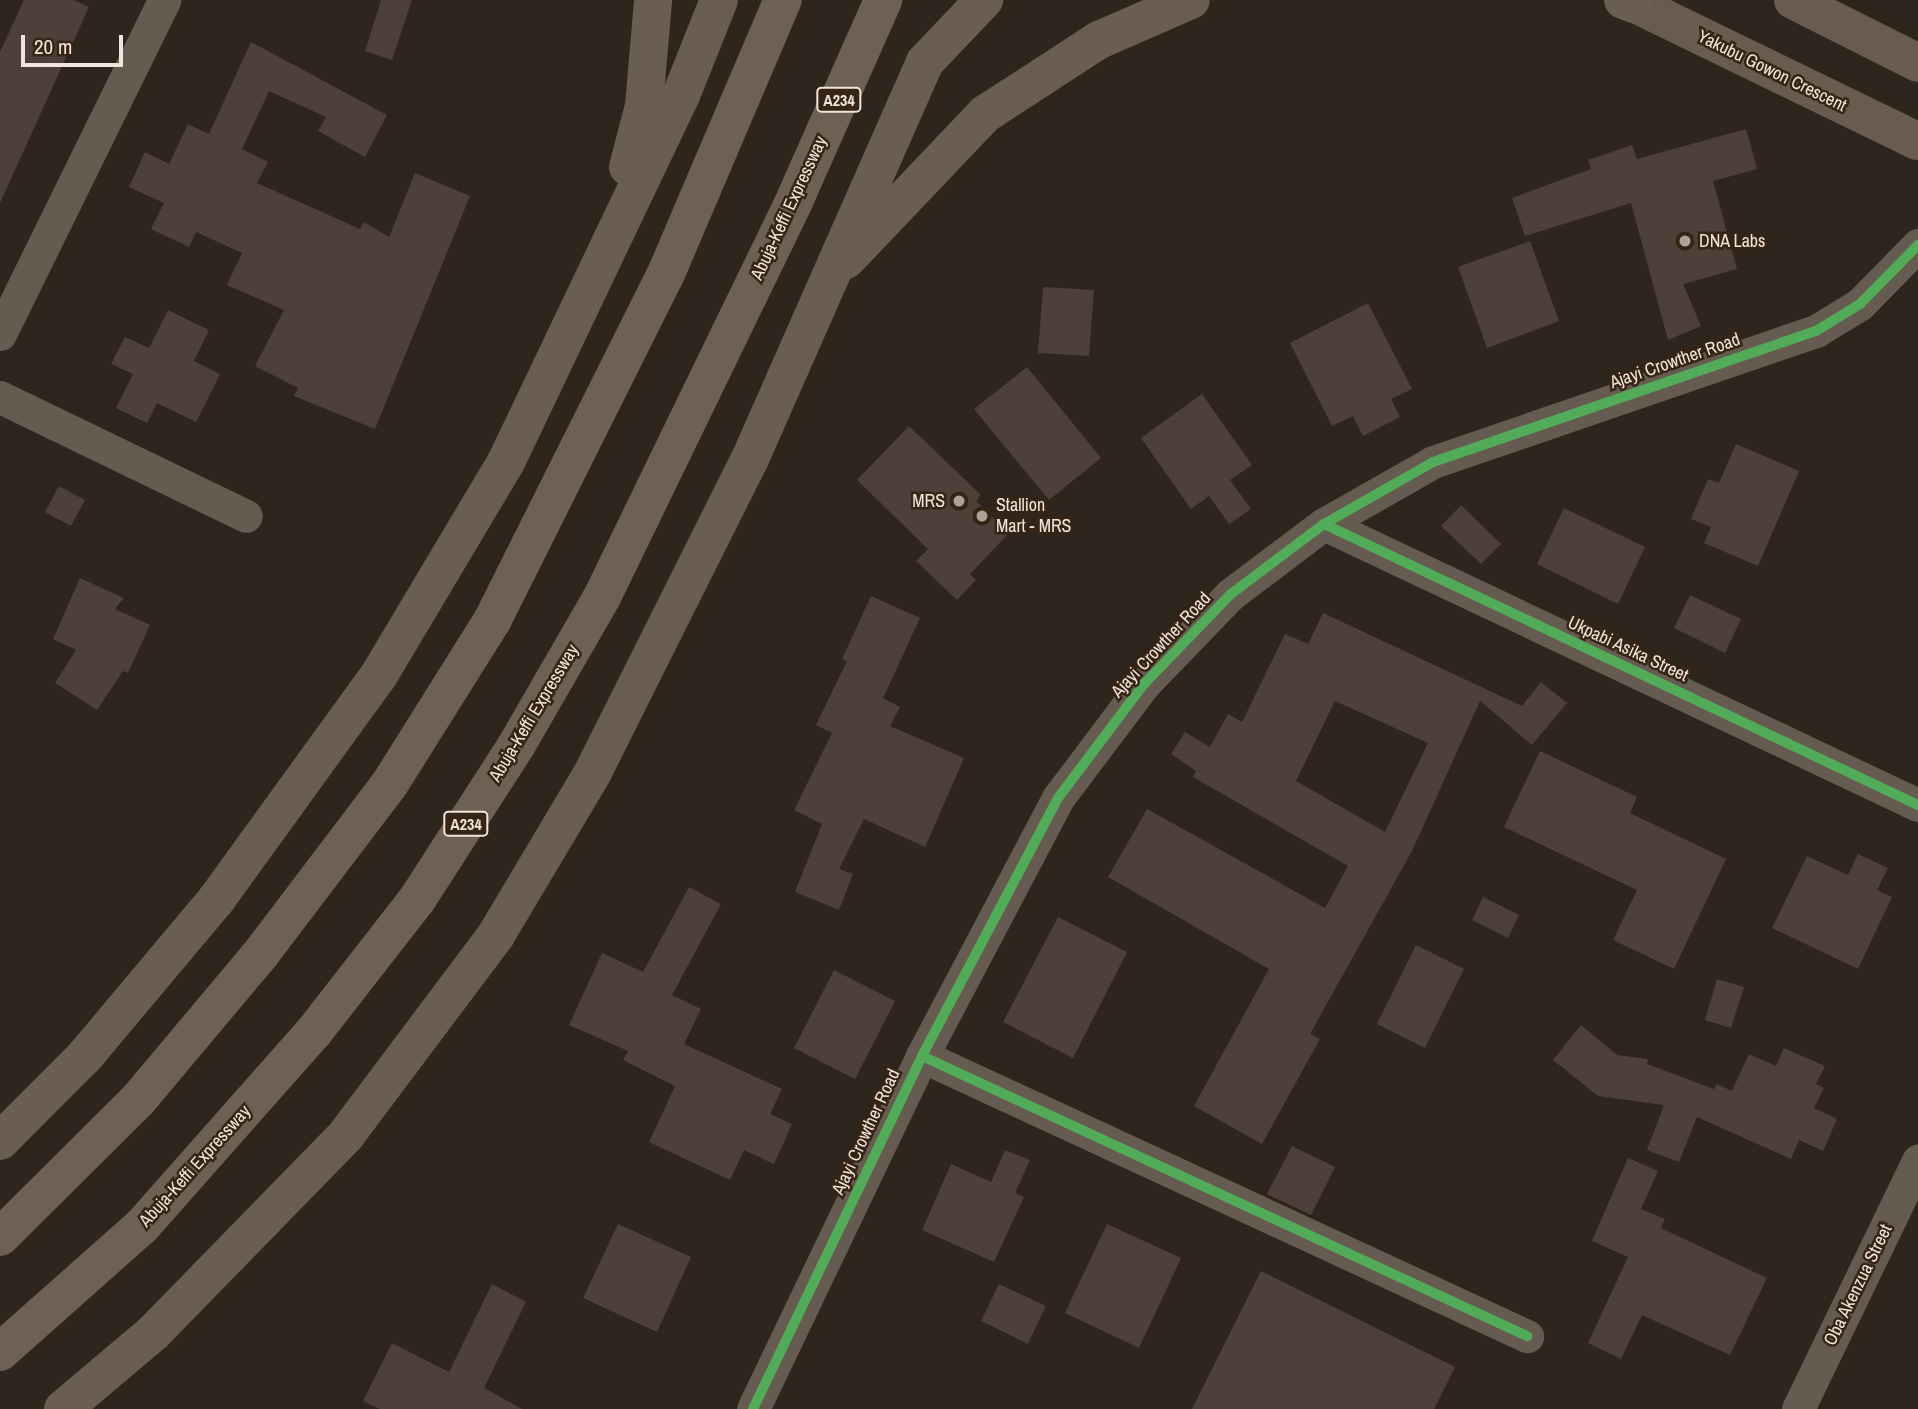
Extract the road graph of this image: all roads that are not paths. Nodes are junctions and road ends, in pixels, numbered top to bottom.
1 (164, 0) edge
2 (653, 0) edge
3 (719, 0) edge
4 (783, 0) edge
5 (883, 0) edge
6 (984, 0) edge
7 (1191, 0) edge
8 (1793, 0) edge
9 (1628, 1) edge
10 (1918, 63) edge
11 (1915, 132) edge
12 (1918, 245) edge
13 (608, 250) junction
14 (826, 282) junction
15 (0, 334) edge
16 (0, 397) edge
17 (246, 516) dead end
18 (1324, 524) junction
19 (1918, 804) edge
20 (922, 1056) junction
21 (0, 1141) edge
22 (1918, 1161) edge
23 (0, 1237) edge
24 (1527, 1336) dead end
25 (0, 1352) edge
26 (63, 1409) edge
27 (753, 1409) edge
28 (1798, 1409) edge

1 - 15 street
2 - 13 highway
3 - 13 highway
4 - 23 highway
5 - 25 highway, Abuja-Keffi Expressway / A234
6 - 14 highway
7 - 14 highway
8 - 10 main road
9 - 11 main road, Yakubu Gowon Crescent
12 - 18 street, Ajayi Crowther Road
13 - 21 highway
14 - 26 highway
16 - 17 street
18 - 19 street, Ukpabi Asika Street
18 - 20 street, Ajayi Crowther Road
20 - 24 street
20 - 27 street, Ajayi Crowther Road
22 - 28 street, Oba Akenzua Street

